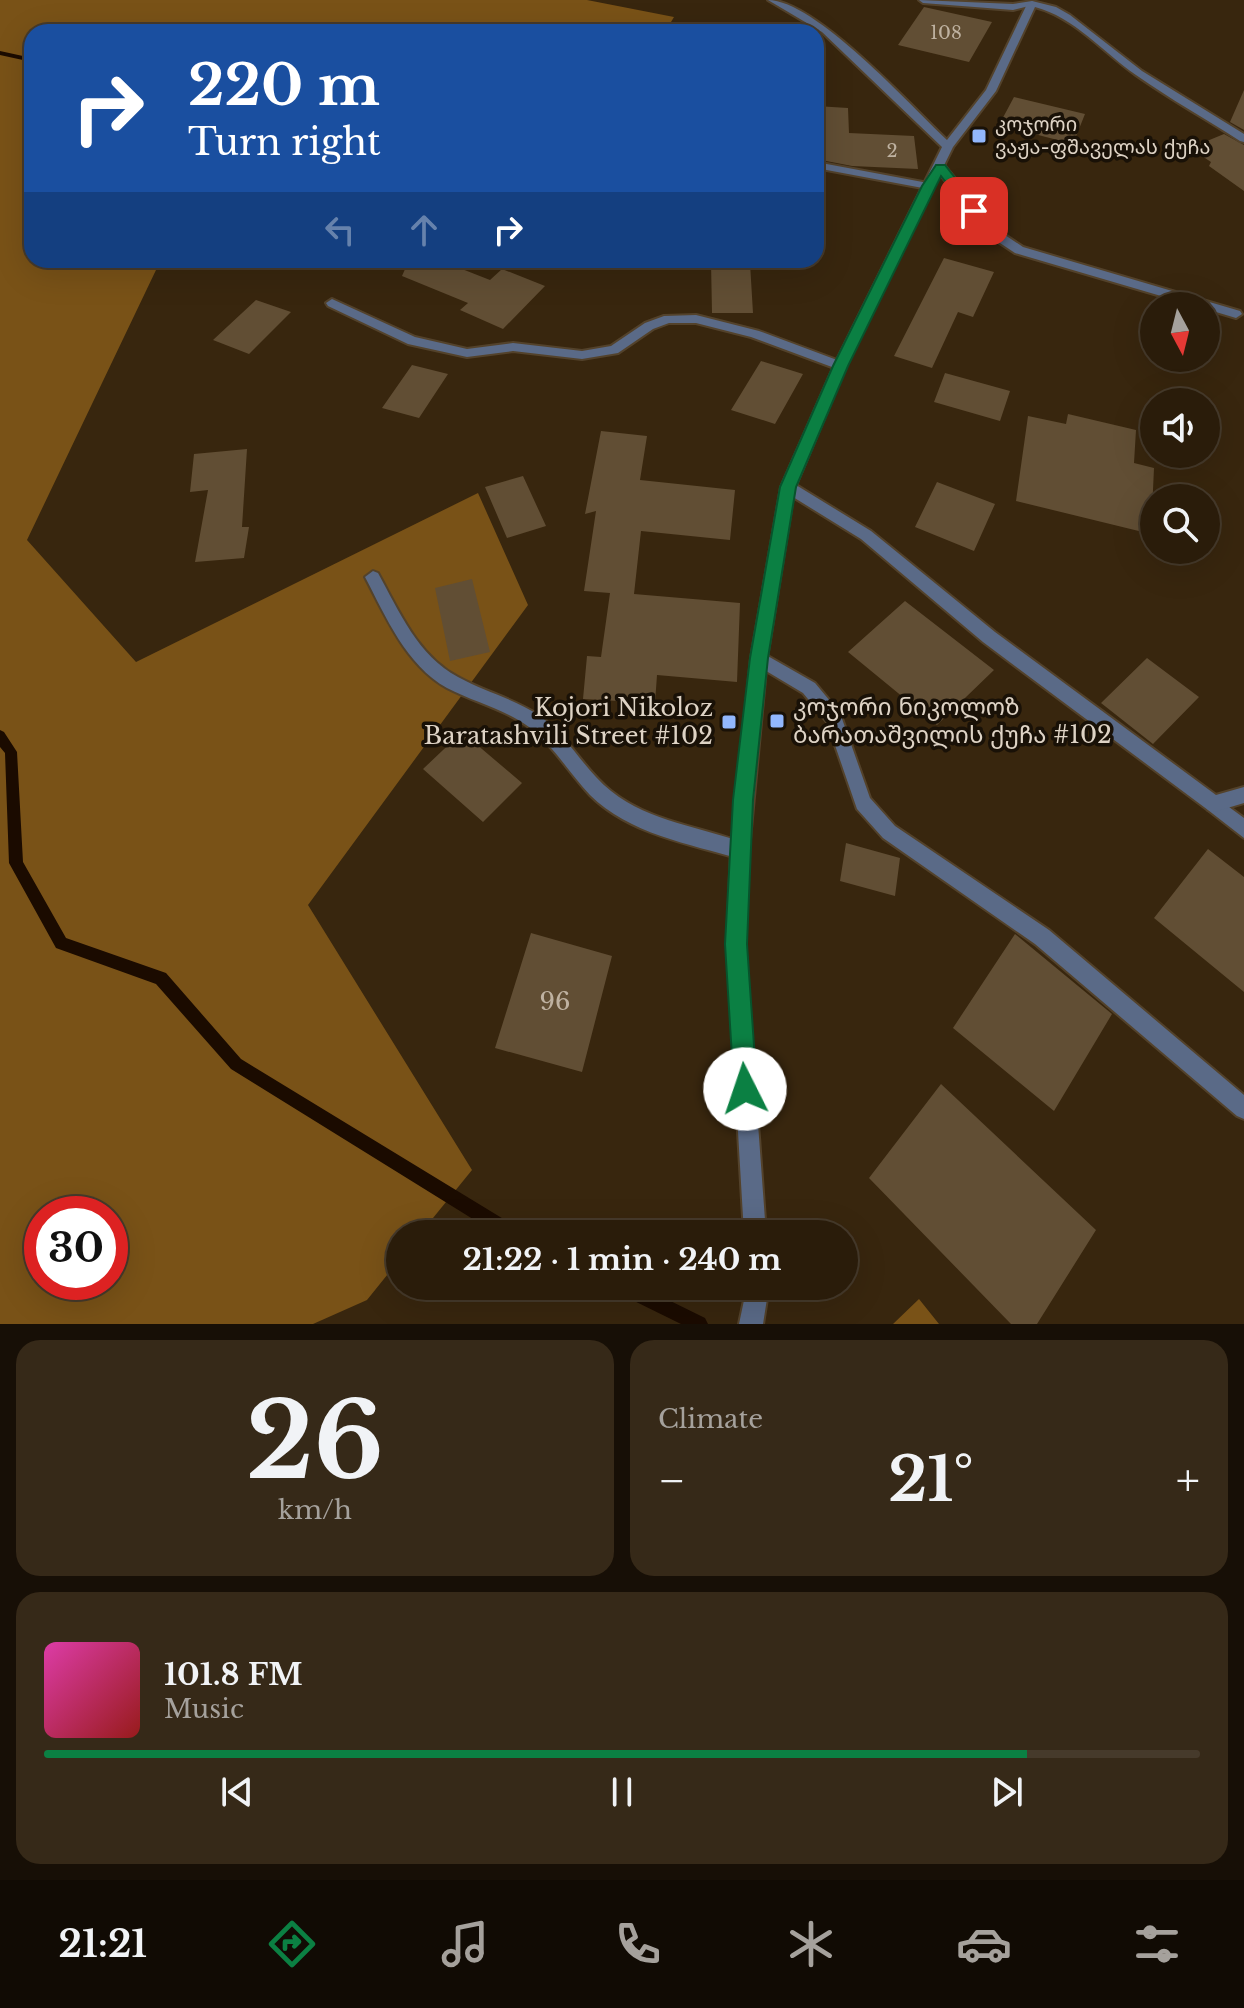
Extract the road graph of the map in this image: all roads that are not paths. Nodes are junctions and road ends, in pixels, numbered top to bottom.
1 (772, 0) edge
2 (923, 0) edge
3 (1032, 2) edge
4 (814, 24) edge
5 (824, 29) edge
6 (1244, 139) edge
7 (948, 146) junction
8 (824, 166) edge
9 (940, 167) junction
10 (928, 186) junction
11 (332, 303) dead end
12 (1236, 314) dead end
13 (840, 366) junction
14 (788, 487) junction
15 (373, 577) dead end
16 (759, 658) junction
17 (1244, 795) edge
18 (1214, 804) junction
19 (1244, 829) edge
20 (740, 850) junction
21 (1244, 1109) edge
22 (754, 1220) edge
23 (755, 1300) edge
24 (751, 1324) edge

1 - 4 street
2 - 3 street
3 - 6 street
3 - 7 street
5 - 7 street
7 - 9 street
8 - 10 street
9 - 10 street
9 - 12 street
10 - 13 street
11 - 13 street
13 - 14 street
14 - 16 street
14 - 18 street
15 - 20 street
16 - 20 street
16 - 21 street
17 - 18 street
18 - 19 street
20 - 22 street
23 - 24 street

